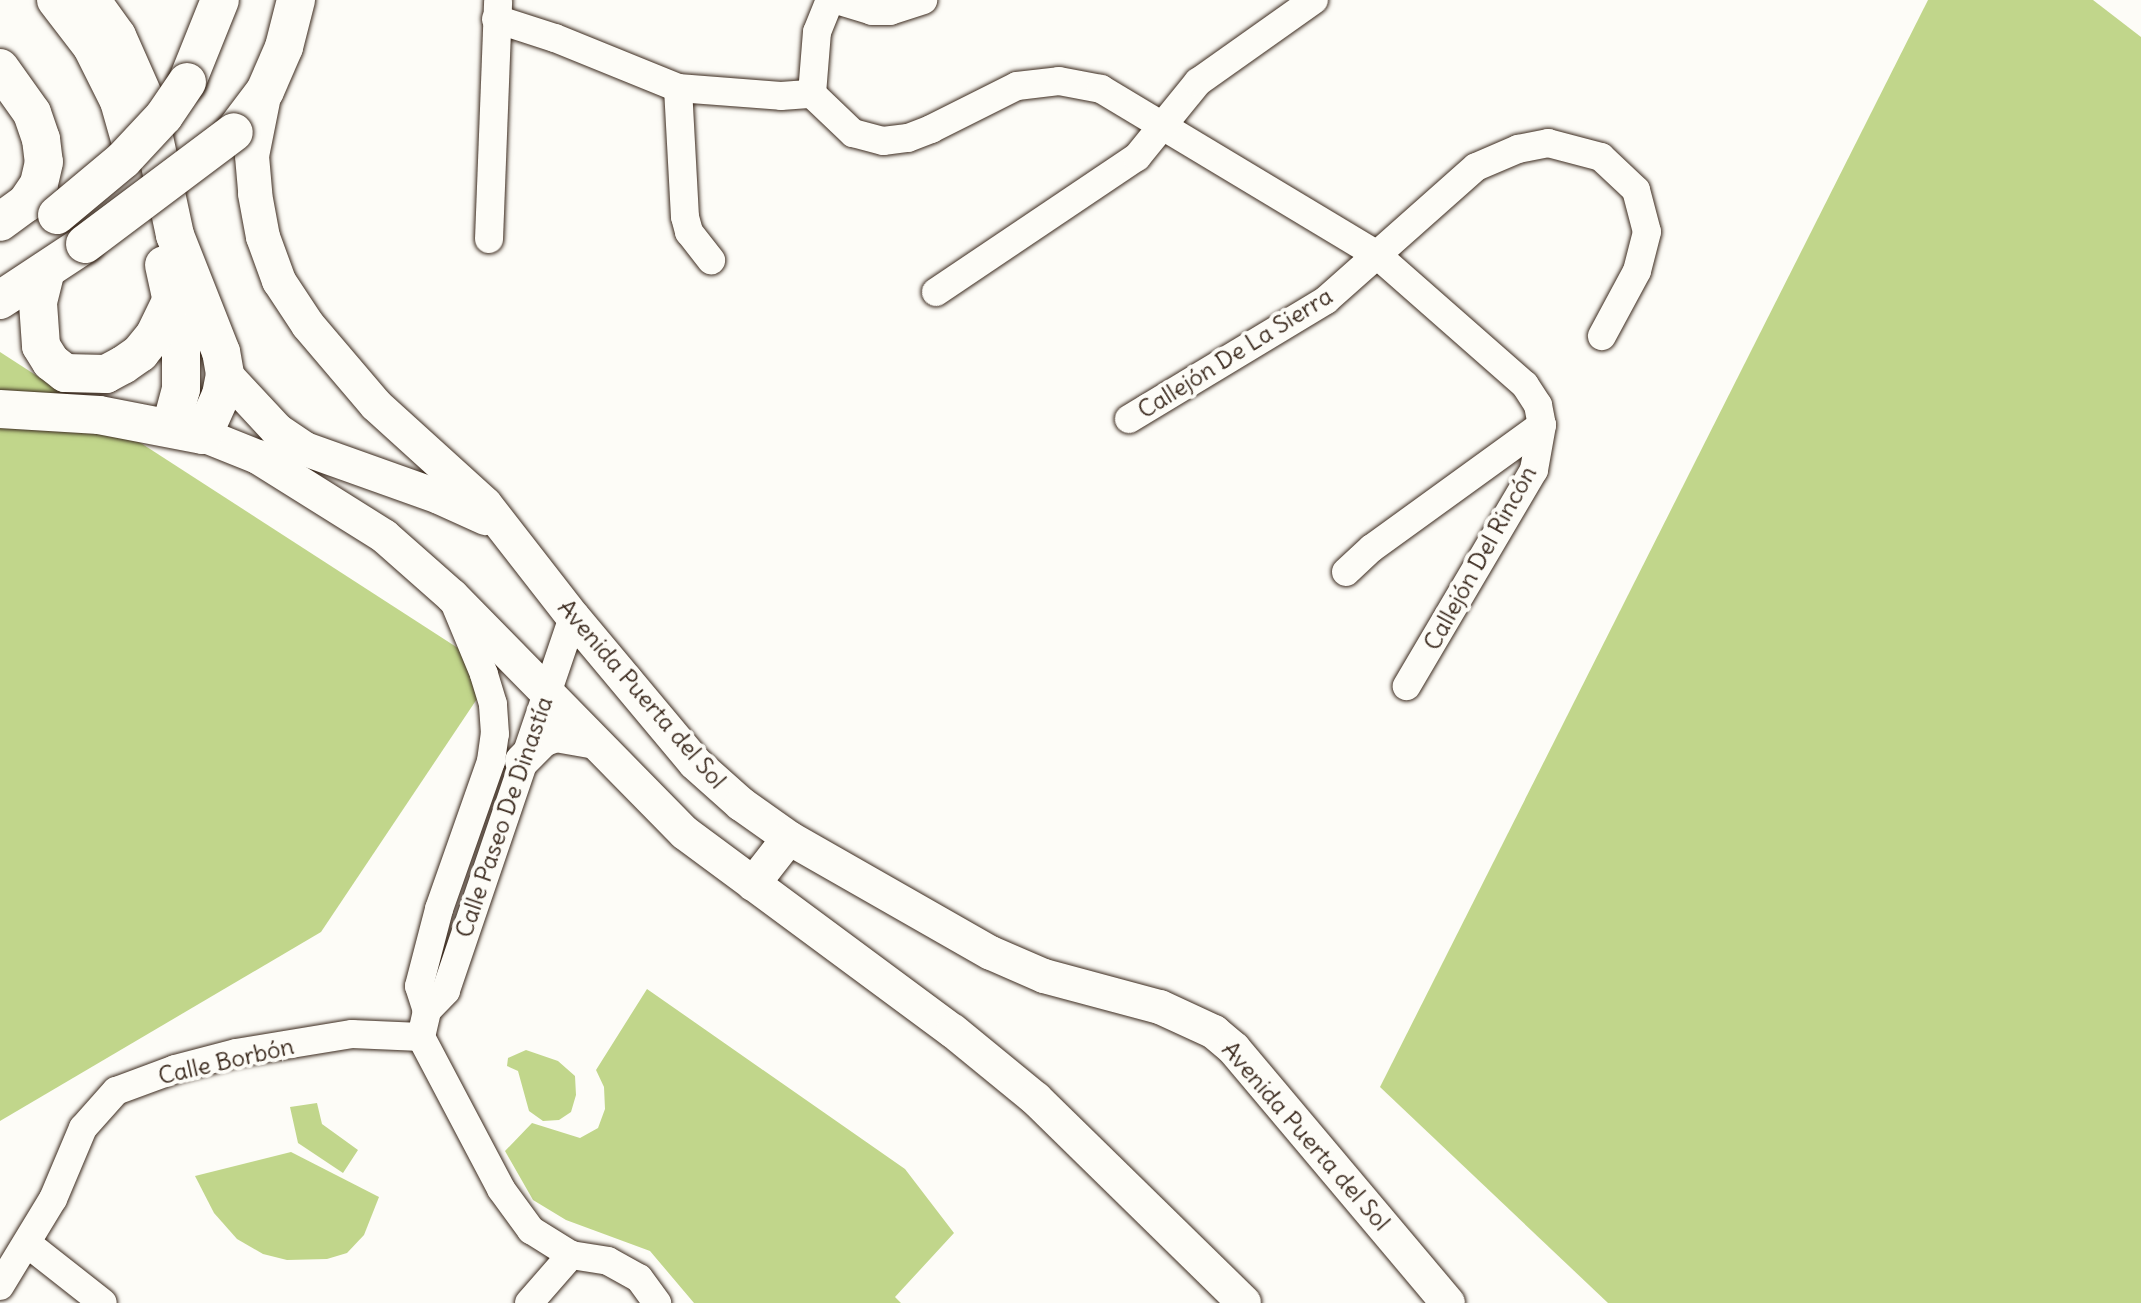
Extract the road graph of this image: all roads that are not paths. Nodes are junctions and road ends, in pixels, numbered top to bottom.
1 (56, 0) edge
2 (91, 0) edge
3 (220, 0) edge
4 (296, 0) edge
5 (830, 0) edge
6 (837, 0) edge
7 (923, 0) edge
8 (1314, 0) edge
9 (497, 9) edge
10 (0, 68) edge
11 (678, 88) junction
12 (265, 91) junction
13 (812, 94) junction
14 (1162, 127) junction
15 (0, 222) edge
16 (489, 239) dead end
17 (0, 250) edge
18 (1376, 254) junction
19 (711, 260) dead end
20 (45, 274) junction
21 (936, 292) dead end
22 (173, 297) junction
23 (0, 300) edge
24 (1602, 336) dead end
25 (225, 374) junction
26 (0, 409) edge
27 (1129, 419) dead end
28 (1542, 425) junction
29 (187, 431) junction
30 (439, 497) junction
31 (500, 525) junction
32 (384, 536) junction
33 (1346, 572) dead end
34 (452, 596) junction
35 (573, 617) junction
36 (1407, 686) dead end
37 (546, 694) junction
38 (591, 741) junction
39 (522, 761) junction
40 (789, 838) junction
41 (753, 884) junction
42 (424, 1024) junction
43 (28, 1244) junction
44 (571, 1255) junction
45 (0, 1286) edge
46 (103, 1303) edge
47 (529, 1303) edge
48 (657, 1303) edge
49 (1244, 1303) edge
50 (1448, 1303) edge

1 - 22 main road
2 - 25 main road
3 - 17 main road, bridge
4 - 12 main road
5 - 13 street
6 - 7 street
8 - 14 street
9 - 11 street
9 - 16 street
10 - 15 main road
11 - 13 street
11 - 19 street
12 - 20 main road, bridge
12 - 31 street, Avenida Puerta del Sol
13 - 14 street
14 - 18 street
14 - 21 street
18 - 24 street
18 - 27 street, Callejón De La Sierra
18 - 28 street
20 - 22 main road
20 - 23 main road
22 - 29 main road
25 - 29 main road
25 - 30 street
26 - 29 main road
28 - 33 street
28 - 36 street, Callejón Del Rincón
29 - 32 street
30 - 31 street
30 - 32 street
31 - 35 street, Avenida Puerta del Sol
32 - 34 street
34 - 37 street
34 - 42 street, Calle Paseo De Dinastía
35 - 37 street, Calle Paseo De Dinastía
35 - 40 street, Avenida Puerta del Sol
37 - 38 street
37 - 39 street, Calle Paseo De Dinastía
38 - 39 street
38 - 41 street
39 - 42 street, Calle Paseo De Dinastía
40 - 41 street
40 - 50 street, Avenida Puerta del Sol
41 - 49 street
42 - 43 street, Calle Borbón
42 - 44 street, Calle Paseo De Dinastía
43 - 45 street, Calle Borbón
43 - 46 street
44 - 47 street
44 - 48 street, Calle Paseo De Dinastía

